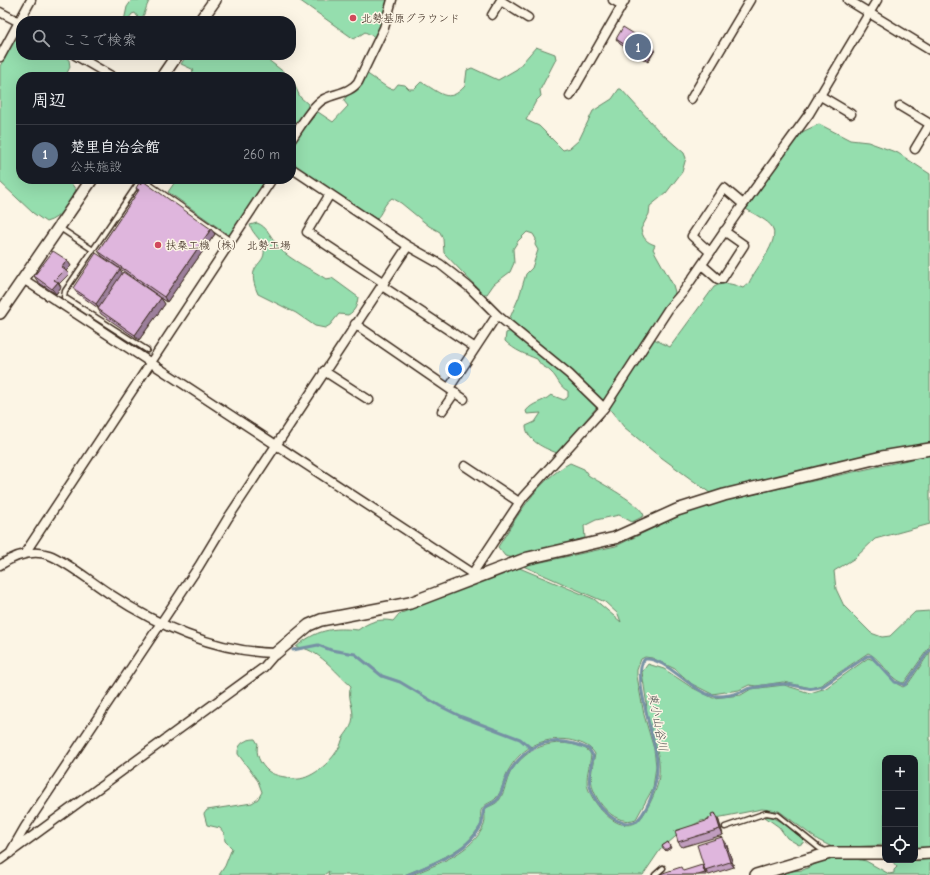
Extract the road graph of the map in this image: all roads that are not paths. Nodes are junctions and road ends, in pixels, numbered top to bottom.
1 (31, 0) edge
2 (215, 0) edge
3 (392, 0) edge
4 (613, 0) edge
5 (750, 0) edge
6 (848, 0) edge
7 (877, 0) edge
8 (501, 1) edge
9 (624, 3) edge
10 (0, 12) edge
11 (869, 13) junction
12 (492, 15) dead end
13 (23, 16) edge
14 (204, 16) edge
15 (528, 18) dead end
16 (16, 21) edge
17 (16, 30) edge
18 (930, 50) edge
19 (0, 57) edge
20 (84, 60) edge
21 (174, 60) edge
22 (104, 72) edge
23 (165, 72) edge
24 (570, 96) dead end
25 (819, 96) junction
26 (691, 99) dead end
27 (900, 106) dead end
28 (851, 114) dead end
29 (930, 124) edge
30 (296, 133) edge
31 (915, 149) dead end
32 (296, 171) edge
33 (89, 184) edge
34 (138, 184) edge
35 (148, 184) edge
36 (269, 184) edge
37 (330, 194) junction
38 (743, 204) junction
39 (59, 227) junction
40 (724, 231) junction
41 (232, 241) junction
42 (408, 246) junction
43 (93, 250) junction
44 (710, 252) junction
45 (702, 265) junction
46 (23, 279) junction
47 (383, 284) junction
48 (0, 313) edge
49 (496, 315) junction
50 (355, 324) junction
51 (474, 347) junction
52 (147, 350) dead end
53 (150, 363) junction
54 (324, 371) junction
55 (452, 390) junction
56 (464, 399) dead end
57 (369, 400) dead end
58 (604, 408) junction
59 (442, 411) dead end
60 (276, 445) junction
61 (930, 449) edge
62 (465, 466) dead end
63 (519, 502) junction
64 (25, 553) junction
65 (0, 565) edge
66 (474, 575) junction
67 (160, 624) junction
68 (276, 653) junction
69 (725, 827) dead end
70 (10, 853) junction
71 (830, 853) junction
72 (882, 853) edge
73 (930, 853) edge
74 (918, 854) edge
75 (0, 860) edge
76 (663, 868) dead end
77 (655, 875) edge
78 (756, 875) edge

1 - 13 street
2 - 14 street
3 - 30 street
4 - 9 street
5 - 26 street
6 - 11 street
7 - 11 street
8 - 12 street
8 - 15 street
9 - 24 street
10 - 16 street
11 - 18 street
11 - 25 street
17 - 19 street
20 - 22 street
21 - 23 street
25 - 28 street
25 - 38 street
27 - 29 street
29 - 31 street
32 - 37 street
33 - 39 street
34 - 43 lane
35 - 41 lane
36 - 41 street
37 - 42 street
37 - 47 street
38 - 40 street
38 - 44 street
39 - 43 lane
39 - 46 street
40 - 44 street
40 - 45 street
41 - 53 street
42 - 47 street
42 - 49 street
43 - 52 lane
44 - 45 street
45 - 58 street
46 - 48 street
46 - 53 street
47 - 50 street
47 - 51 street
49 - 51 street
49 - 58 street
50 - 54 street
50 - 55 street
51 - 55 street
53 - 60 street
53 - 64 street
54 - 57 street
54 - 60 street
55 - 56 street
55 - 59 street
58 - 63 street
60 - 66 street
60 - 67 street
61 - 66 street
62 - 63 street
63 - 66 street
64 - 65 street
64 - 67 street
66 - 68 street
67 - 68 street
67 - 70 street
68 - 70 street
69 - 71 lane
70 - 75 street
71 - 72 street
71 - 78 street
73 - 74 street
76 - 77 lane

